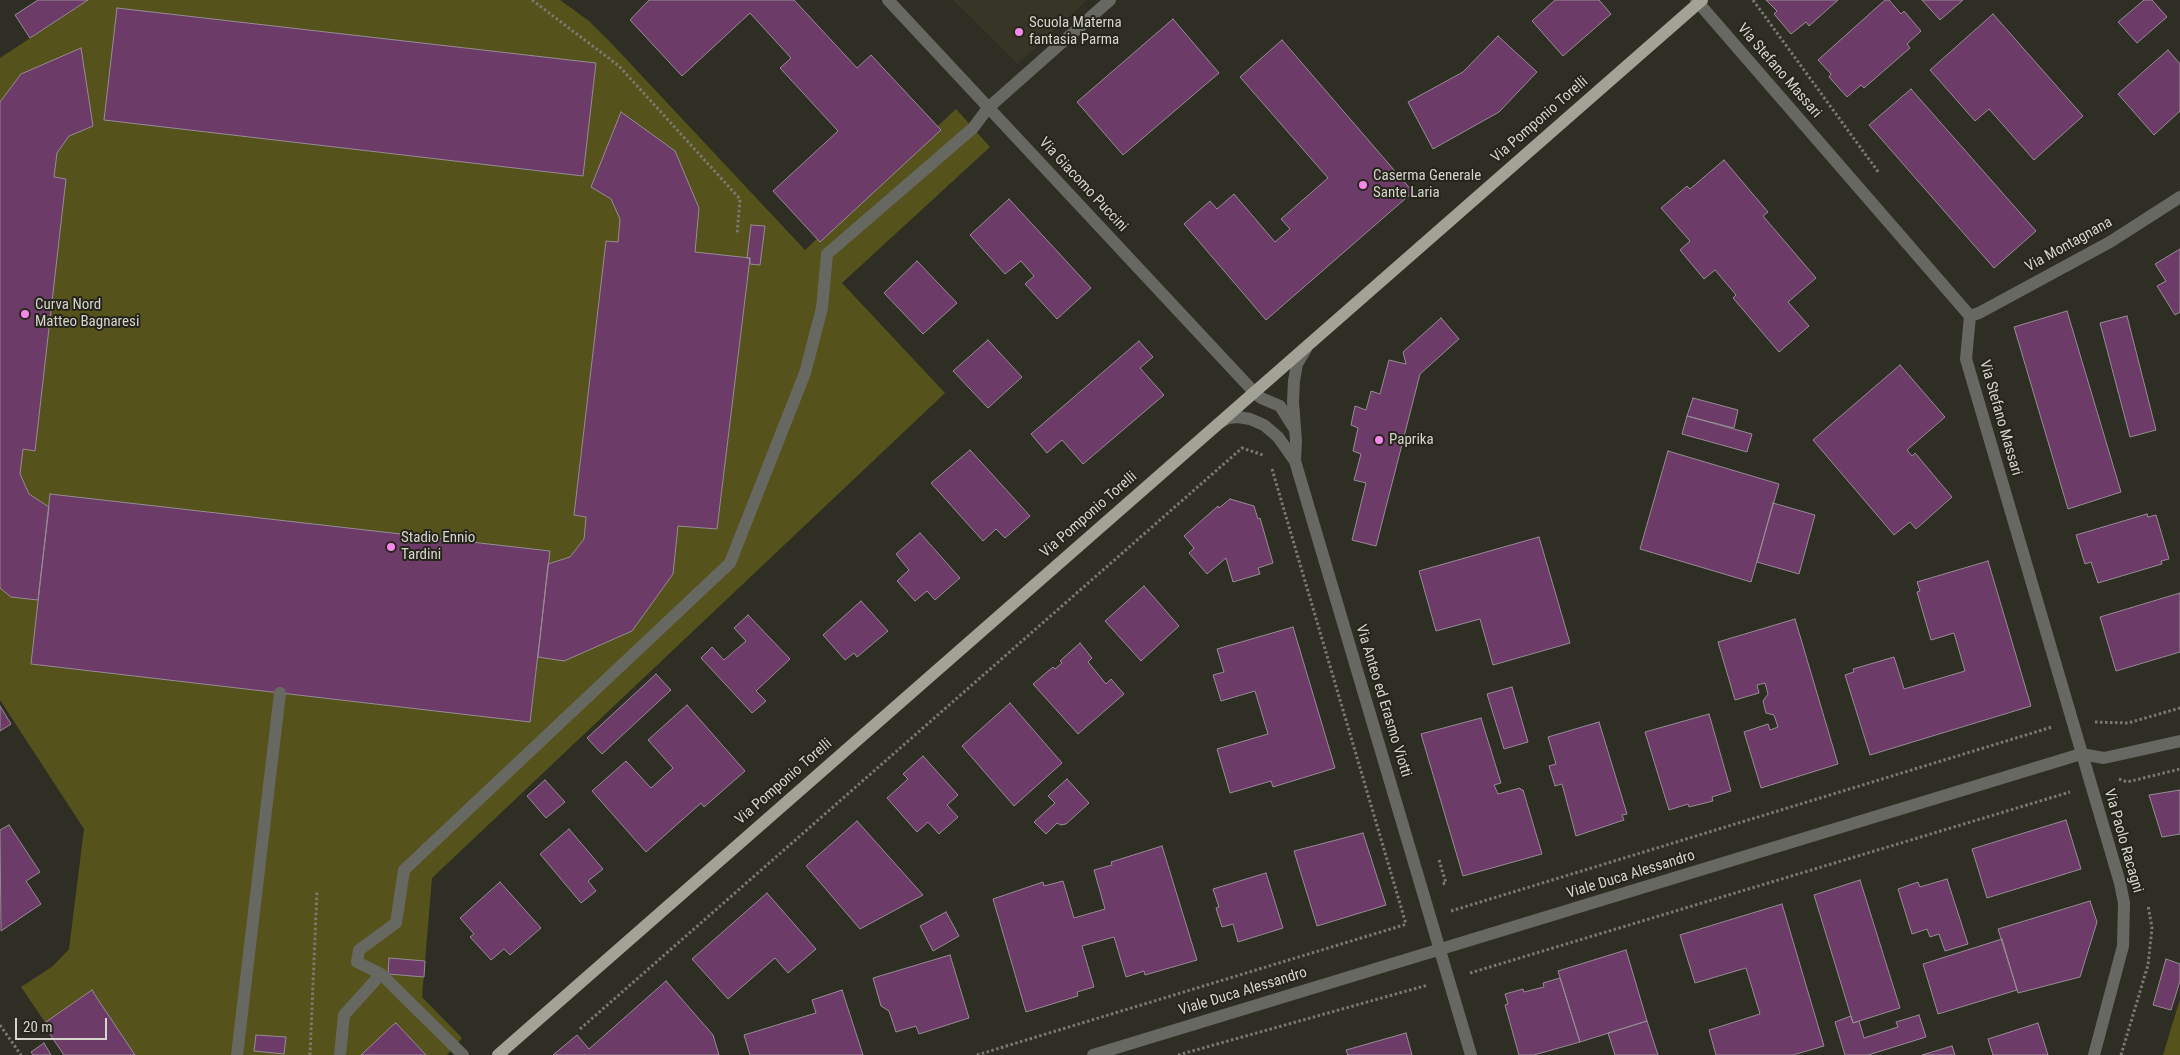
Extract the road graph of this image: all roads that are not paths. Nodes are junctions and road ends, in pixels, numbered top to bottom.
1 (888, 0) edge
2 (1110, 0) edge
3 (1699, 1) edge
4 (988, 108) junction
5 (2180, 197) edge
6 (1970, 316) junction
7 (1315, 339) junction
8 (1254, 392) junction
9 (1216, 425) junction
10 (1294, 428) junction
11 (1295, 461) junction
12 (280, 693) dead end
13 (2180, 741) edge
14 (2081, 754) junction
15 (1440, 950) junction
16 (381, 974) junction
17 (236, 1055) edge
18 (340, 1055) edge
19 (463, 1055) edge
20 (498, 1055) edge
21 (1093, 1055) edge
22 (1471, 1055) edge
23 (2094, 1055) edge

1 - 4 street, Via Giacomo Puccini
2 - 4 street
3 - 6 street, Via Stefano Massari
3 - 7 main road, Via Pomponio Torelli
4 - 8 street, Via Giacomo Puccini
4 - 16 street
5 - 6 street, Via Montagnana
6 - 14 street, Via Stefano Massari
7 - 8 main road, Via Pomponio Torelli
7 - 10 street, Via Anteo ed Erasmo Viotti
8 - 9 main road, Via Pomponio Torelli
8 - 10 street, Via Anteo ed Erasmo Viotti
9 - 11 street, Via Anteo ed Erasmo Viotti
9 - 20 main road, Via Pomponio Torelli
10 - 11 street, Via Anteo ed Erasmo Viotti
11 - 15 street, Via Anteo ed Erasmo Viotti
12 - 17 street
13 - 14 street, Viale Duca Alessandro
14 - 15 street, Viale Duca Alessandro
14 - 23 street, Via Paolo Racagni
15 - 21 street, Viale Duca Alessandro
15 - 22 street, Via Anteo ed Erasmo Viotti
16 - 18 street
16 - 19 street

